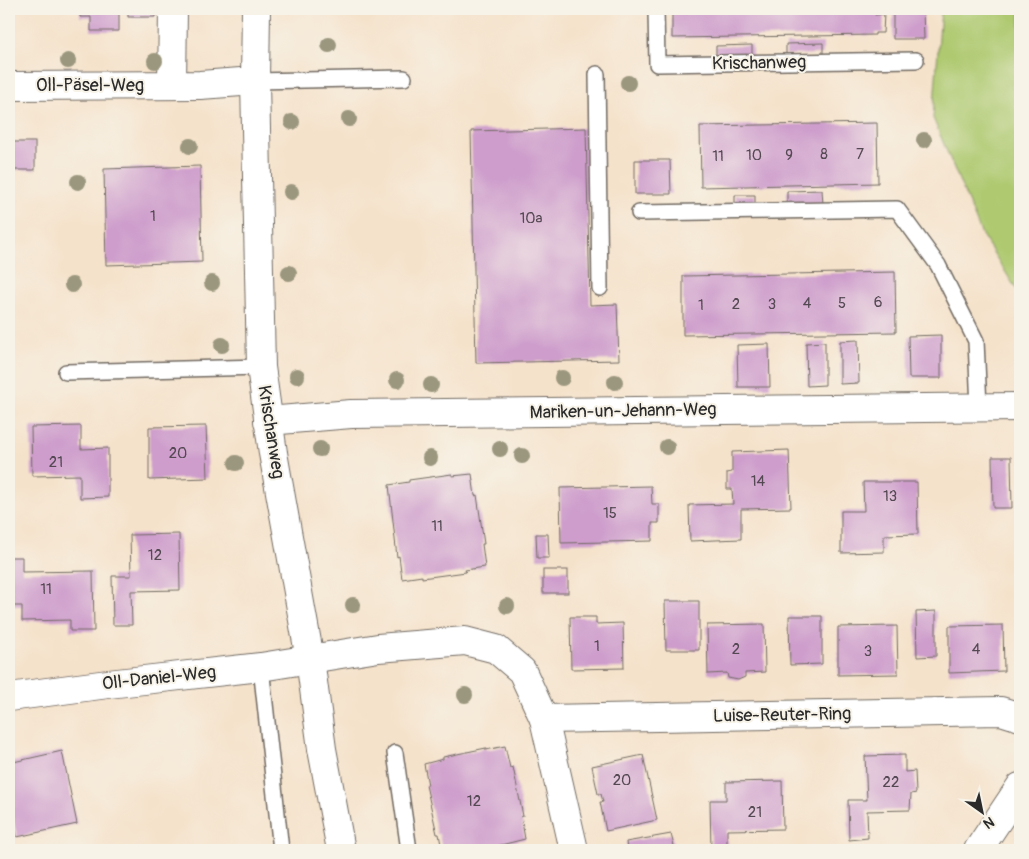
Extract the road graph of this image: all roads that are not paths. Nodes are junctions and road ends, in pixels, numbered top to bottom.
1 (173, 9) edge
2 (256, 9) edge
3 (656, 9) edge
4 (916, 60) dead end
5 (597, 74) dead end
6 (404, 78) dead end
7 (255, 81) junction
8 (172, 85) junction
9 (9, 86) edge
10 (639, 213) dead end
11 (600, 288) dead end
12 (261, 367) junction
13 (66, 372) dead end
14 (978, 407) junction
15 (1020, 407) edge
16 (268, 421) junction
17 (310, 659) junction
18 (261, 667) junction
19 (9, 697) edge
20 (1020, 717) edge
21 (544, 719) junction
22 (395, 753) dead end
23 (1020, 787) edge
24 (281, 850) edge
25 (341, 850) edge
26 (409, 850) edge
27 (574, 850) edge
28 (978, 850) edge

1 - 8 street
2 - 7 street, Krischanweg
3 - 4 lane, Krischanweg
5 - 11 lane
6 - 7 lane
7 - 8 street, Oll-Päsel-Weg
7 - 12 street, Krischanweg
8 - 9 street, Oll-Päsel-Weg
10 - 14 lane
12 - 13 lane
12 - 16 street, Krischanweg
14 - 15 street, Mariken-un-Jehann-Weg
14 - 16 street, Mariken-un-Jehann-Weg
16 - 17 street, Krischanweg
17 - 18 street, Oll-Daniel-Weg
17 - 21 street
17 - 25 street, Krischanweg
18 - 19 street, Oll-Daniel-Weg
18 - 24 lane
20 - 21 street, Luise-Reuter-Ring
21 - 27 street
22 - 26 lane
23 - 28 street

